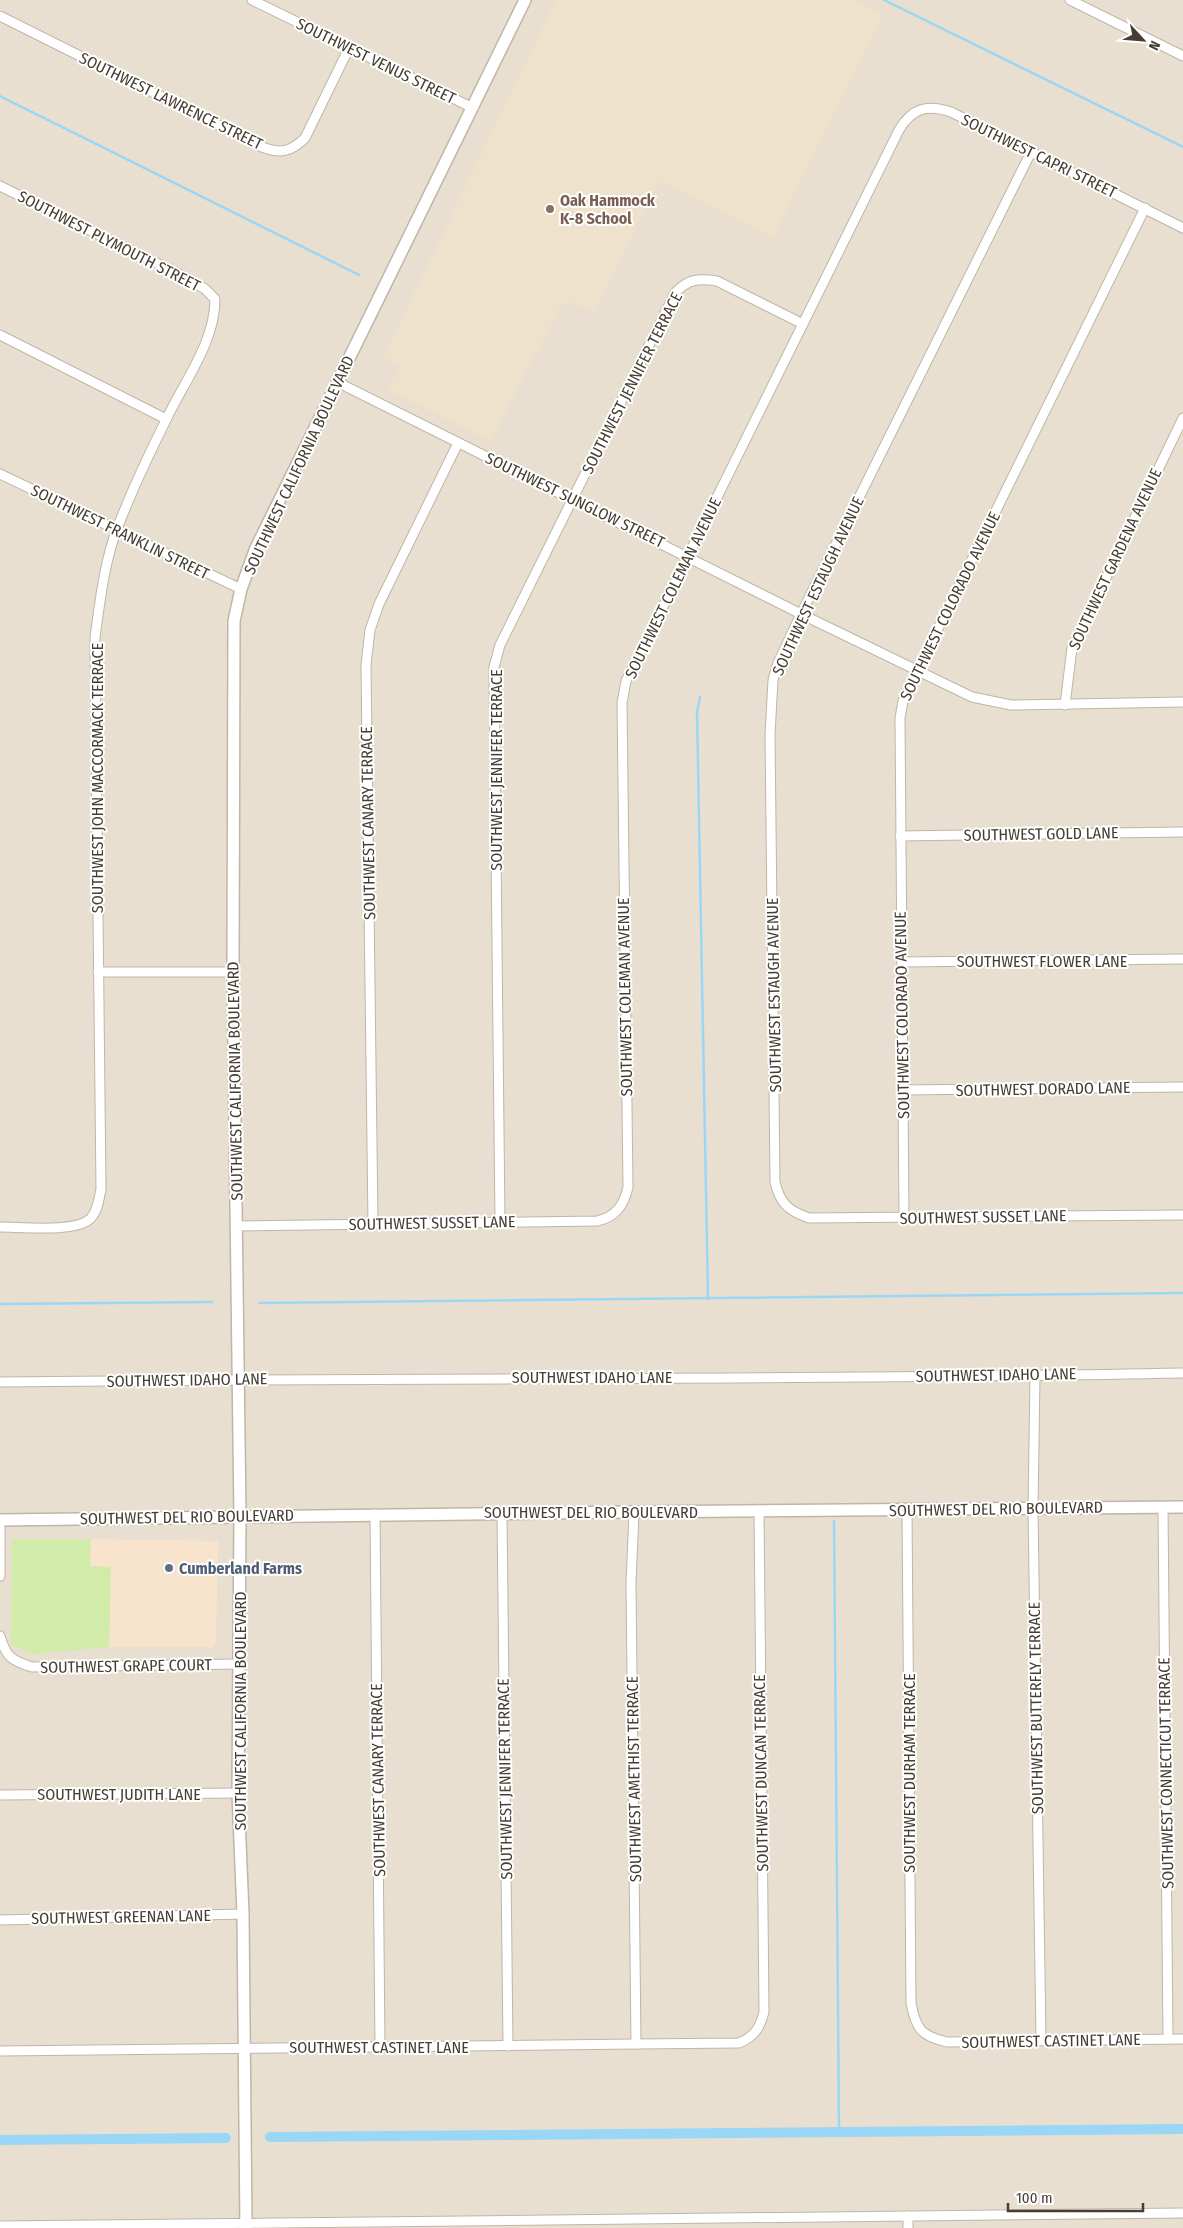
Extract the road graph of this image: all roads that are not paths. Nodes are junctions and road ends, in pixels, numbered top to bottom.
1 (252, 0) edge
2 (525, 0) edge
3 (1070, 0) edge
4 (0, 16) edge
5 (349, 48) junction
6 (1183, 56) edge
7 (473, 108) junction
8 (899, 130) joint
9 (1031, 152) junction
10 (0, 186) edge
11 (1146, 208) junction
12 (1183, 228) edge
13 (215, 299) joint
14 (803, 324) junction
15 (0, 335) edge
16 (337, 382) junction
17 (1183, 418) edge
18 (166, 419) junction
19 (458, 443) junction
20 (1, 476) edge
21 (573, 500) junction
22 (116, 530) junction
23 (688, 556) junction
24 (241, 589) junction
25 (801, 614) junction
26 (917, 671) junction
27 (1183, 702) edge
28 (1065, 705) junction
29 (1183, 832) edge
30 (900, 836) junction
31 (1183, 959) edge
32 (902, 962) junction
33 (98, 972) junction
34 (233, 972) junction
35 (1183, 1087) edge
36 (902, 1090) junction
37 (621, 1206) joint
38 (785, 1207) joint
39 (1183, 1215) edge
40 (904, 1218) junction
41 (500, 1222) junction
42 (373, 1224) junction
43 (237, 1226) junction
44 (0, 1227) edge
45 (1183, 1372) edge
46 (1035, 1376) junction
47 (238, 1379) junction
48 (0, 1382) edge
49 (1162, 1507) junction
50 (1183, 1507) edge
51 (1032, 1509) junction
52 (759, 1510) junction
53 (907, 1511) junction
54 (502, 1513) junction
55 (375, 1514) junction
56 (634, 1514) junction
57 (240, 1516) junction
58 (0, 1520) edge
59 (0, 1576) edge
60 (0, 1636) edge
61 (239, 1664) junction
62 (238, 1793) junction
63 (0, 1795) edge
64 (243, 1914) junction
65 (0, 1920) edge
66 (921, 2032) joint
67 (755, 2033) joint
68 (1183, 2038) edge
69 (1168, 2039) junction
70 (1040, 2040) junction
71 (636, 2044) junction
72 (380, 2046) junction
73 (508, 2046) junction
74 (244, 2048) junction
75 (0, 2051) edge
76 (1183, 2213) edge
77 (908, 2216) junction
78 (246, 2225) edge
79 (0, 2226) edge
80 (908, 2228) edge

1 - 5 street, SOUTHWEST VENUS STREET
2 - 7 street, SOUTHWEST CALIFORNIA BOULEVARD
3 - 6 street
4 - 5 street, SOUTHWEST LAWRENCE STREET
5 - 7 street, SOUTHWEST VENUS STREET
7 - 16 street, SOUTHWEST CALIFORNIA BOULEVARD
8 - 9 street, SOUTHWEST CAPRI STREET
8 - 14 street, SOUTHWEST COLEMAN AVENUE
9 - 11 street, SOUTHWEST CAPRI STREET
9 - 25 street, SOUTHWEST ESTAUGH AVENUE
10 - 13 street, SOUTHWEST PLYMOUTH STREET
11 - 12 street, SOUTHWEST CAPRI STREET
11 - 26 street, SOUTHWEST COLORADO AVENUE
13 - 18 street, SOUTHWEST JOHN MACCORMACK TERRACE
14 - 21 street, SOUTHWEST JENNIFER TERRACE
14 - 23 street, SOUTHWEST COLEMAN AVENUE
15 - 18 street
16 - 19 street, SOUTHWEST SUNGLOW STREET
16 - 24 street, SOUTHWEST CALIFORNIA BOULEVARD
17 - 28 street, SOUTHWEST GARDENA AVENUE
18 - 22 street, SOUTHWEST JOHN MACCORMACK TERRACE
19 - 21 street, SOUTHWEST SUNGLOW STREET
19 - 42 street, SOUTHWEST CANARY TERRACE
20 - 22 street, SOUTHWEST FRANKLIN STREET
21 - 23 street, SOUTHWEST SUNGLOW STREET
21 - 41 street, SOUTHWEST JENNIFER TERRACE
22 - 24 street, SOUTHWEST FRANKLIN STREET
22 - 33 street, SOUTHWEST JOHN MACCORMACK TERRACE
23 - 25 street, SOUTHWEST SUNGLOW STREET
23 - 37 street, SOUTHWEST COLEMAN AVENUE
24 - 34 street, SOUTHWEST CALIFORNIA BOULEVARD
25 - 26 street, SOUTHWEST SUNGLOW STREET
25 - 38 street, SOUTHWEST ESTAUGH AVENUE
26 - 28 street, SOUTHWEST SUNGLOW STREET
26 - 30 street, SOUTHWEST COLORADO AVENUE
27 - 28 street, SOUTHWEST SUNGLOW STREET
29 - 30 street, SOUTHWEST GOLD LANE
30 - 32 street, SOUTHWEST COLORADO AVENUE
31 - 32 street, SOUTHWEST FLOWER LANE
32 - 36 street, SOUTHWEST COLORADO AVENUE
33 - 34 street
33 - 44 street, SOUTHWEST JOHN MACCORMACK TERRACE
34 - 43 street, SOUTHWEST CALIFORNIA BOULEVARD
35 - 36 street, SOUTHWEST DORADO LANE
36 - 40 street, SOUTHWEST COLORADO AVENUE
37 - 41 street, SOUTHWEST SUSSET LANE
38 - 40 street, SOUTHWEST SUSSET LANE
39 - 40 street, SOUTHWEST SUSSET LANE
41 - 42 street, SOUTHWEST SUSSET LANE
42 - 43 street, SOUTHWEST SUSSET LANE
43 - 47 street, SOUTHWEST CALIFORNIA BOULEVARD
45 - 46 street, SOUTHWEST IDAHO LANE
46 - 47 street, SOUTHWEST IDAHO LANE
46 - 51 street, SOUTHWEST BUTTERFLY TERRACE
47 - 48 street, SOUTHWEST IDAHO LANE
47 - 57 street, SOUTHWEST CALIFORNIA BOULEVARD
49 - 50 street, SOUTHWEST DEL RIO BOULEVARD
49 - 51 street, SOUTHWEST DEL RIO BOULEVARD
49 - 69 street, SOUTHWEST CONNECTICUT TERRACE
51 - 53 street, SOUTHWEST DEL RIO BOULEVARD
51 - 70 street, SOUTHWEST BUTTERFLY TERRACE
52 - 53 street, SOUTHWEST DEL RIO BOULEVARD
52 - 56 street, SOUTHWEST DEL RIO BOULEVARD
52 - 67 street, SOUTHWEST DUNCAN TERRACE
53 - 66 street, SOUTHWEST DURHAM TERRACE
54 - 55 street, SOUTHWEST DEL RIO BOULEVARD
54 - 56 street, SOUTHWEST DEL RIO BOULEVARD
54 - 73 street, SOUTHWEST JENNIFER TERRACE
55 - 57 street, SOUTHWEST DEL RIO BOULEVARD
55 - 72 street, SOUTHWEST CANARY TERRACE
56 - 71 street, SOUTHWEST AMETHIST TERRACE
57 - 58 street, SOUTHWEST DEL RIO BOULEVARD
57 - 61 street, SOUTHWEST CALIFORNIA BOULEVARD
58 - 59 street
60 - 61 street, SOUTHWEST GRAPE COURT
61 - 62 street, SOUTHWEST CALIFORNIA BOULEVARD
62 - 63 street, SOUTHWEST JUDITH LANE
62 - 64 street, SOUTHWEST CALIFORNIA BOULEVARD
64 - 65 street, SOUTHWEST GREENAN LANE
64 - 74 street, SOUTHWEST CALIFORNIA BOULEVARD
66 - 70 street, SOUTHWEST CASTINET LANE
67 - 71 street, SOUTHWEST CASTINET LANE
68 - 69 street, SOUTHWEST CASTINET LANE
69 - 70 street, SOUTHWEST CASTINET LANE
71 - 73 street, SOUTHWEST CASTINET LANE
72 - 73 street, SOUTHWEST CASTINET LANE
72 - 74 street, SOUTHWEST CASTINET LANE
74 - 75 street, SOUTHWEST CASTINET LANE
74 - 78 street, SOUTHWEST CALIFORNIA BOULEVARD
76 - 77 street
77 - 78 street
77 - 80 street
78 - 79 street

